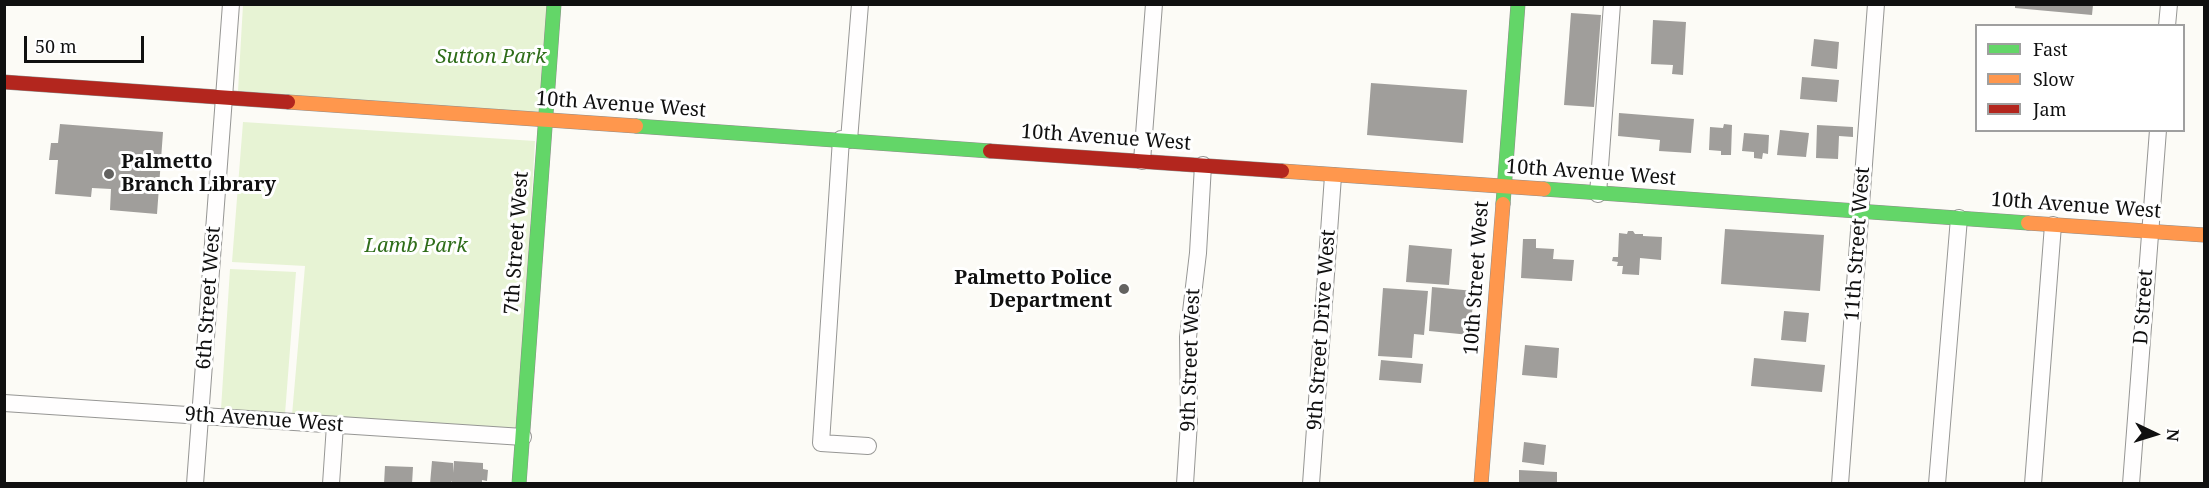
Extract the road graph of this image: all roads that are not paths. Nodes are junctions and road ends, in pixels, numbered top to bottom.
1 (231, 4) edge
2 (554, 4) edge
3 (860, 4) edge
4 (1154, 4) edge
5 (1518, 4) edge
6 (1612, 4) edge
7 (1876, 4) edge
8 (2169, 4) edge
9 (2167, 24) edge
10 (4, 82) edge
11 (224, 96) junction
12 (546, 119) junction
13 (2158, 132) edge
14 (845, 140) junction
15 (1142, 161) junction
16 (1203, 165) junction
17 (1333, 176) junction
18 (1504, 186) junction
19 (1598, 194) junction
20 (1860, 211) junction
21 (1959, 218) junction
22 (2053, 225) junction
23 (2150, 231) junction
24 (2205, 235) edge
25 (4, 403) edge
26 (200, 416) junction
27 (335, 425) junction
28 (523, 437) junction
29 (868, 446) dead end
30 (195, 483) edge
31 (331, 483) edge
32 (519, 483) edge
33 (1185, 483) edge
34 (1311, 483) edge
35 (1480, 483) edge
36 (1840, 483) edge
37 (1937, 483) edge
38 (2033, 483) edge
39 (2131, 483) edge

1 - 11 street, 6th Street West
2 - 12 street, 7th Street West
3 - 14 street
4 - 15 street
5 - 18 street, 10th Street West
6 - 19 street
7 - 20 street, 11th Street West
8 - 9 street
10 - 11 street, 10th Avenue West
11 - 12 street, 10th Avenue West
11 - 26 street, 6th Street West
12 - 14 street, 10th Avenue West
12 - 28 street, 7th Street West
13 - 23 street, D Street
14 - 15 street, 10th Avenue West
14 - 29 street
15 - 16 street, 10th Avenue West
16 - 17 street, 10th Avenue West
16 - 33 street, 9th Street West
17 - 18 street, 10th Avenue West
17 - 34 street, 9th Street Drive West
18 - 19 street, 10th Avenue West
18 - 35 street, 10th Street West
19 - 20 street, 10th Avenue West
20 - 21 street, 10th Avenue West
20 - 36 street, 11th Street West
21 - 22 street, 10th Avenue West
21 - 37 street
22 - 23 street, 10th Avenue West
22 - 38 street
23 - 24 street, 10th Avenue West
23 - 39 street, D Street
25 - 26 street, 9th Avenue West
26 - 27 street, 9th Avenue West
26 - 30 street, 6th Street West
27 - 28 street, 9th Avenue West
27 - 31 street
28 - 32 street, 7th Street West

